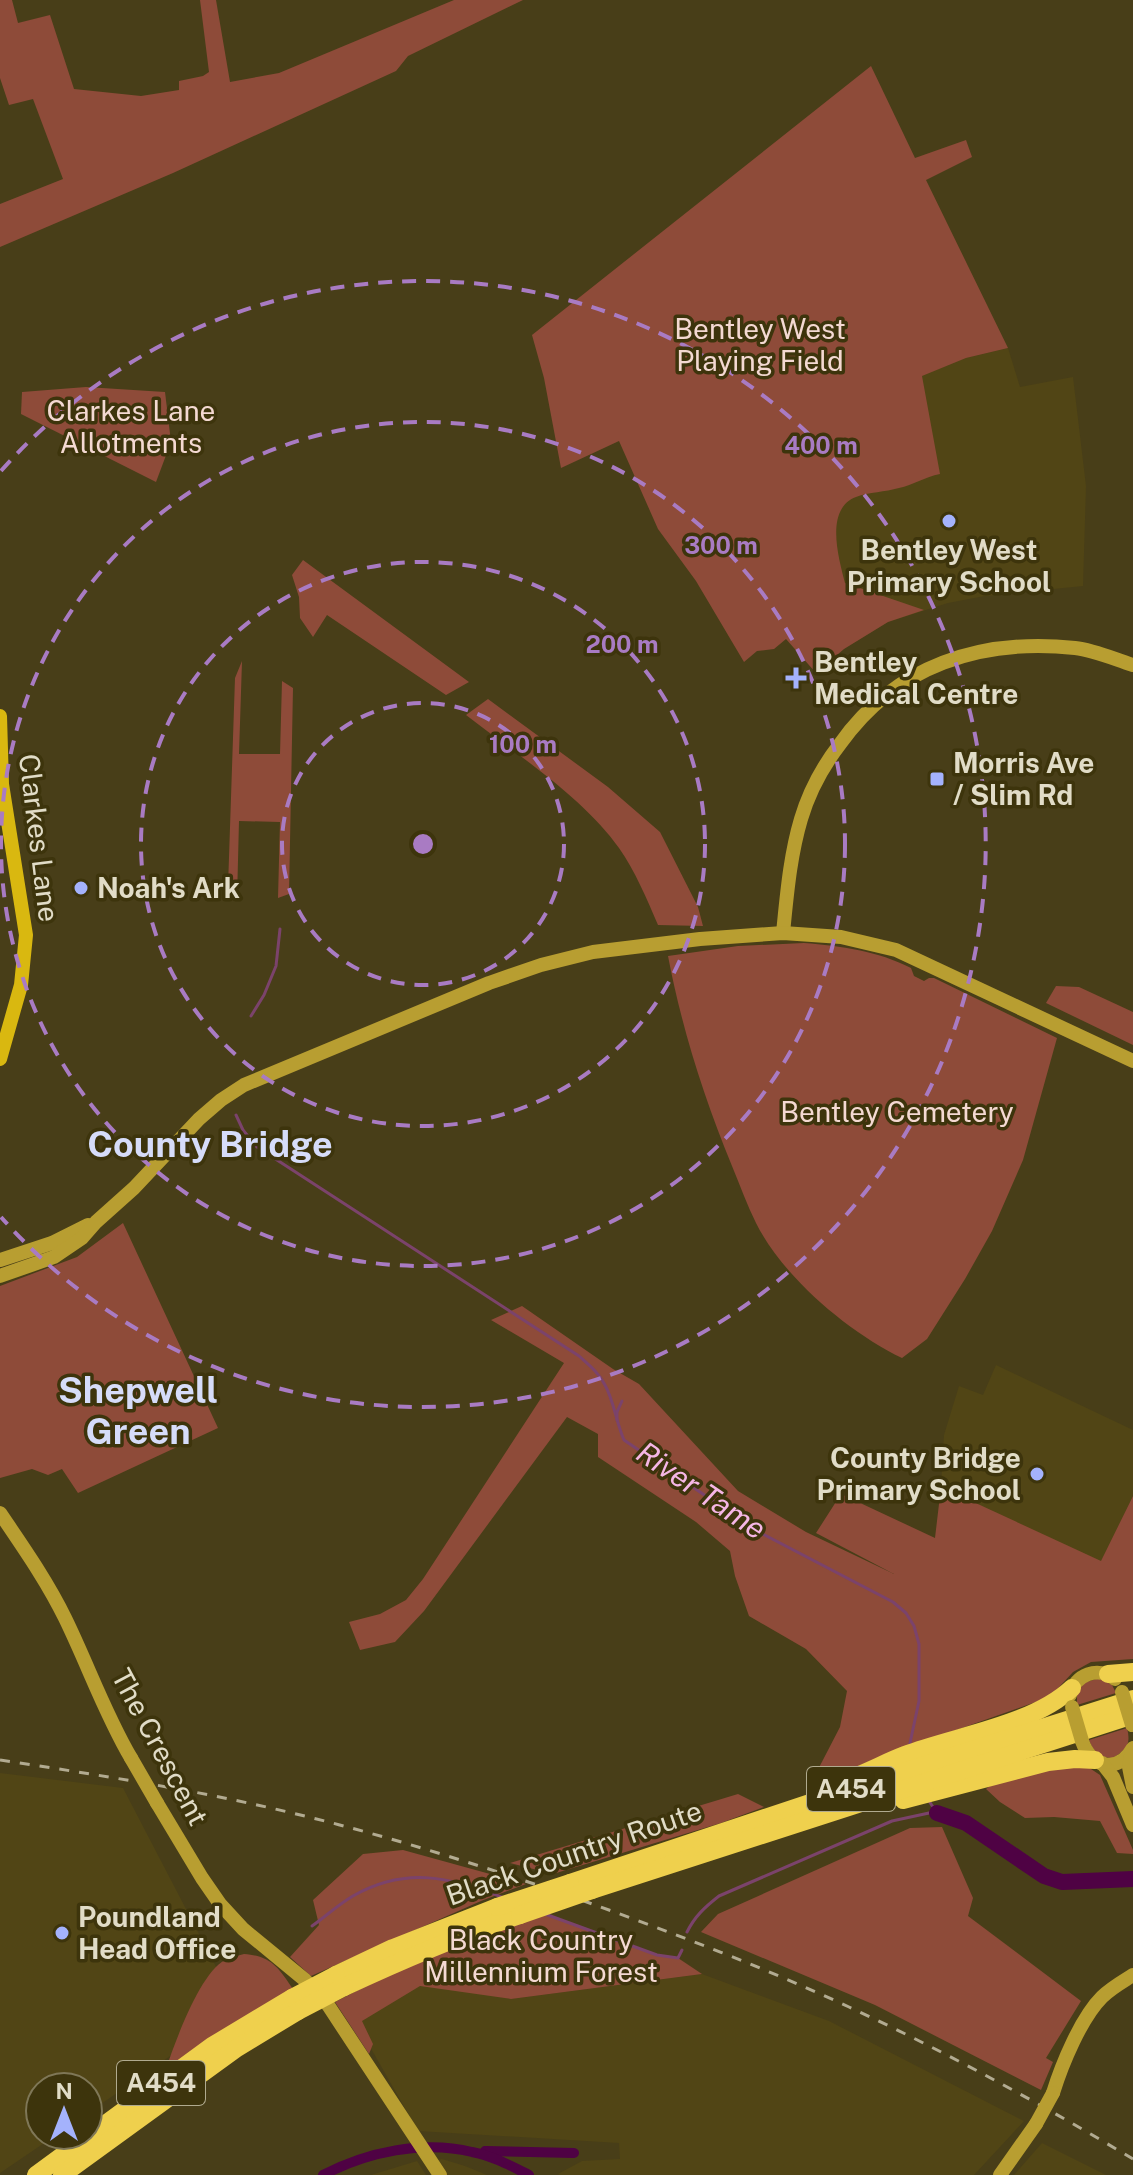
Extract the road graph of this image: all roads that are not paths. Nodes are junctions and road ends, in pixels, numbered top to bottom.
1 (1133, 665) edge
2 (0, 716) edge
3 (783, 933) junction
4 (0, 1059) edge
5 (1133, 1061) edge
6 (96, 1222) junction
7 (0, 1260) edge
8 (0, 1276) edge
9 (0, 1513) edge
10 (1133, 1672) edge
11 (1108, 1674) junction
12 (1072, 1688) junction
13 (1127, 1696) edge
14 (1133, 1715) edge
15 (1133, 1726) edge
16 (1132, 1749) edge
17 (1098, 1762) junction
18 (1133, 1787) edge
19 (754, 1821) junction
20 (797, 1822) junction
21 (1133, 1825) edge
22 (1133, 1975) edge
23 (340, 1981) junction
24 (1126, 1983) edge
25 (295, 2005) junction
26 (36, 2175) edge
27 (62, 2175) edge
28 (440, 2175) edge
29 (1000, 2175) edge

1 - 3 street
2 - 4 main road, Clarkes Lane
3 - 5 street
3 - 6 street
6 - 7 street
6 - 8 street
9 - 28 street, The Crescent, bridge
10 - 11 highway
11 - 12 street
11 - 13 street
12 - 17 street, bridge
12 - 19 highway
13 - 15 street, bridge
13 - 19 highway, Black Country Route / A454
14 - 20 highway, Black Country Route / A454
16 - 17 street
16 - 18 street
17 - 20 highway
17 - 21 street
19 - 23 highway, Black Country Route / A454, bridge
20 - 23 highway, Black Country Route / A454, bridge
22 - 24 street
23 - 25 highway, Black Country Route / A454, bridge
24 - 29 street, bridge
25 - 26 highway, Black Country Route / A454
25 - 27 highway, Black Country Route / A454

